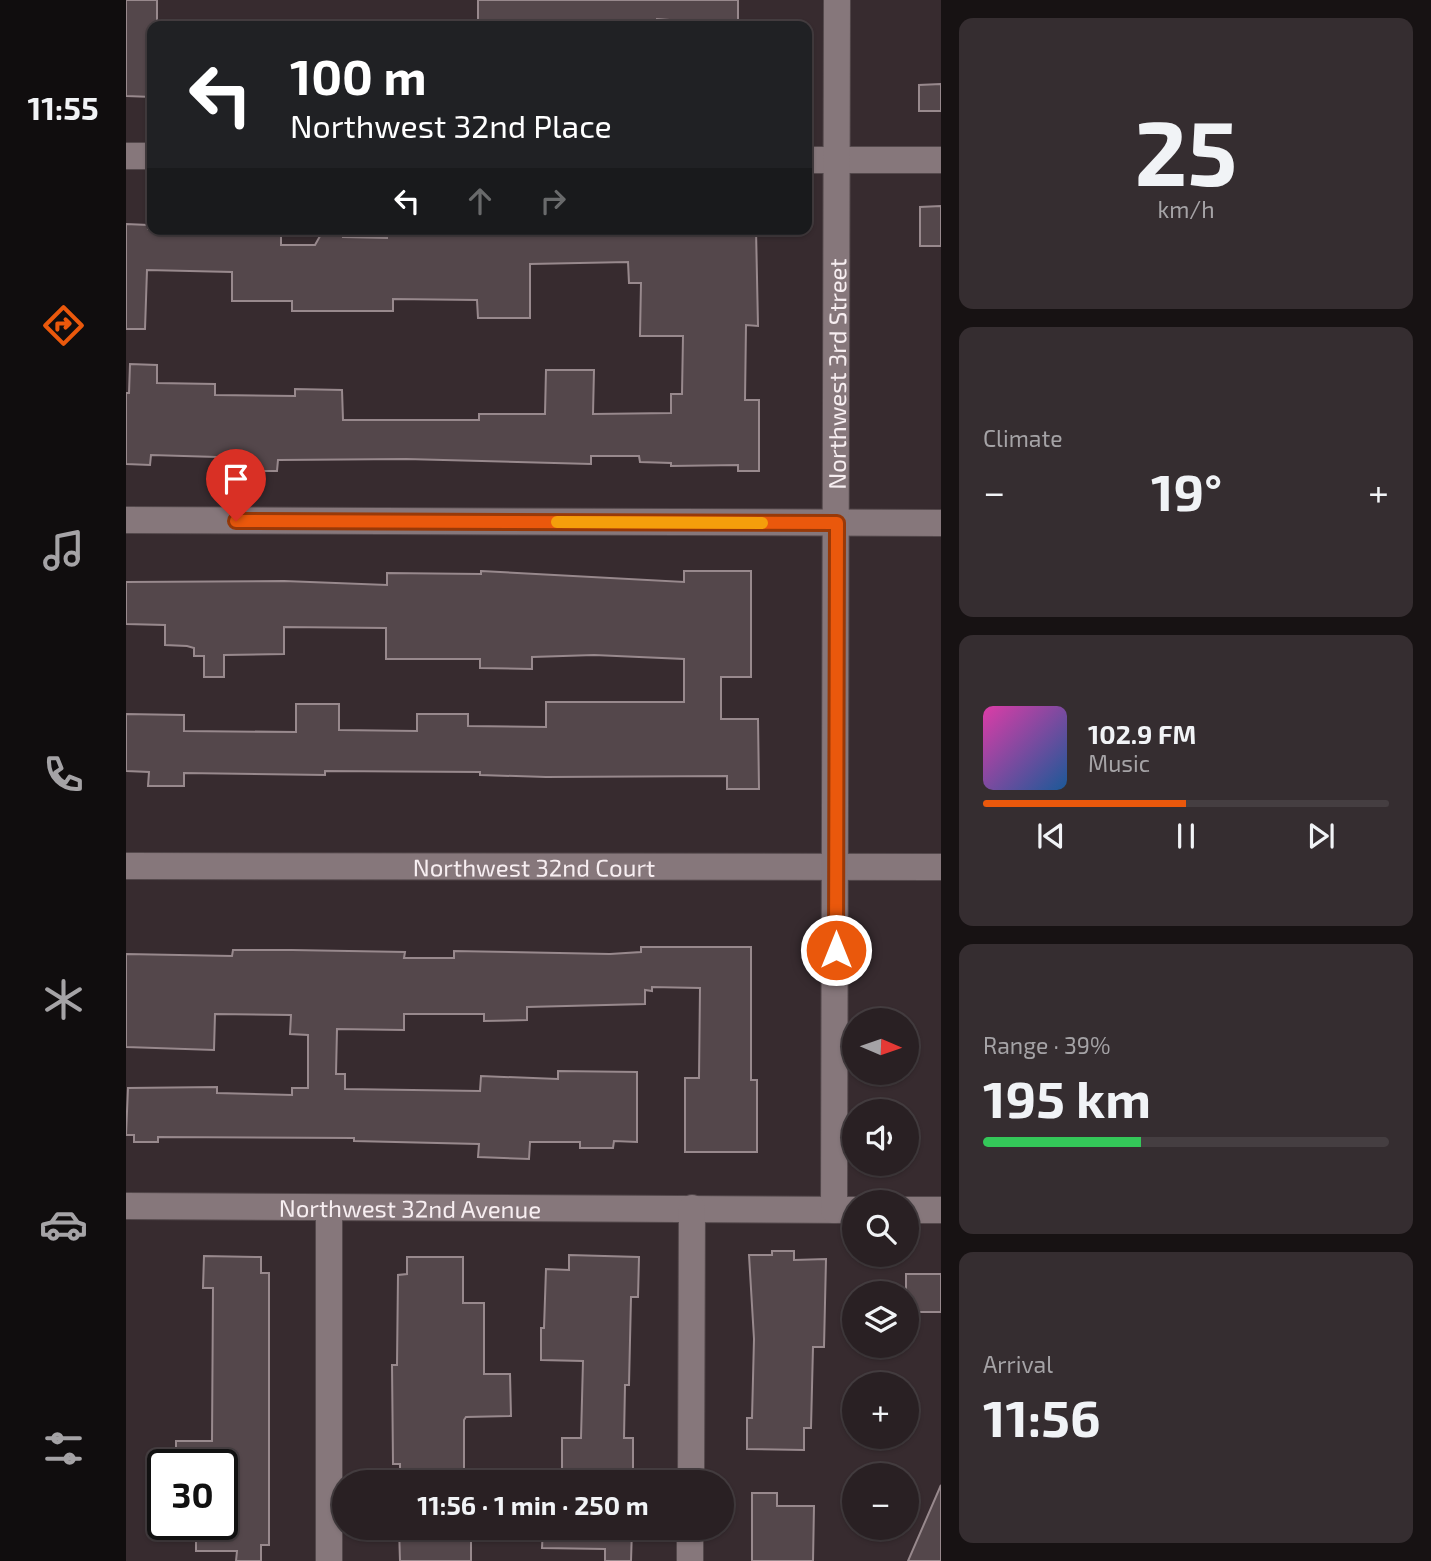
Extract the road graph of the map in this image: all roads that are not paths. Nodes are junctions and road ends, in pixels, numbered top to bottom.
1 (837, 0) edge
2 (126, 156) edge
3 (147, 156) edge
4 (812, 160) edge
5 (837, 160) junction
6 (941, 160) edge
7 (126, 520) edge
8 (837, 523) junction
9 (941, 523) edge
10 (126, 866) edge
11 (836, 866) junction
12 (941, 867) edge
13 (844, 1190) edge
14 (126, 1206) edge
15 (329, 1208) junction
16 (692, 1208) junction
17 (842, 1210) edge
18 (919, 1210) edge
19 (941, 1210) edge
20 (691, 1470) edge
21 (691, 1540) edge
22 (329, 1561) edge
23 (690, 1561) edge

1 - 5 street, Northwest 3rd Street
2 - 3 street
4 - 5 street
5 - 6 street
5 - 8 street, Northwest 3rd Street
7 - 8 street
8 - 9 street
8 - 11 street, Northwest 3rd Street
10 - 11 street, Northwest 32nd Court
11 - 12 street, Northwest 32nd Court
11 - 13 street, Northwest 3rd Street
14 - 15 street, Northwest 32nd Avenue
15 - 16 street, Northwest 32nd Avenue
15 - 22 street
16 - 17 street, Northwest 32nd Avenue
16 - 20 street
18 - 19 street
21 - 23 street

